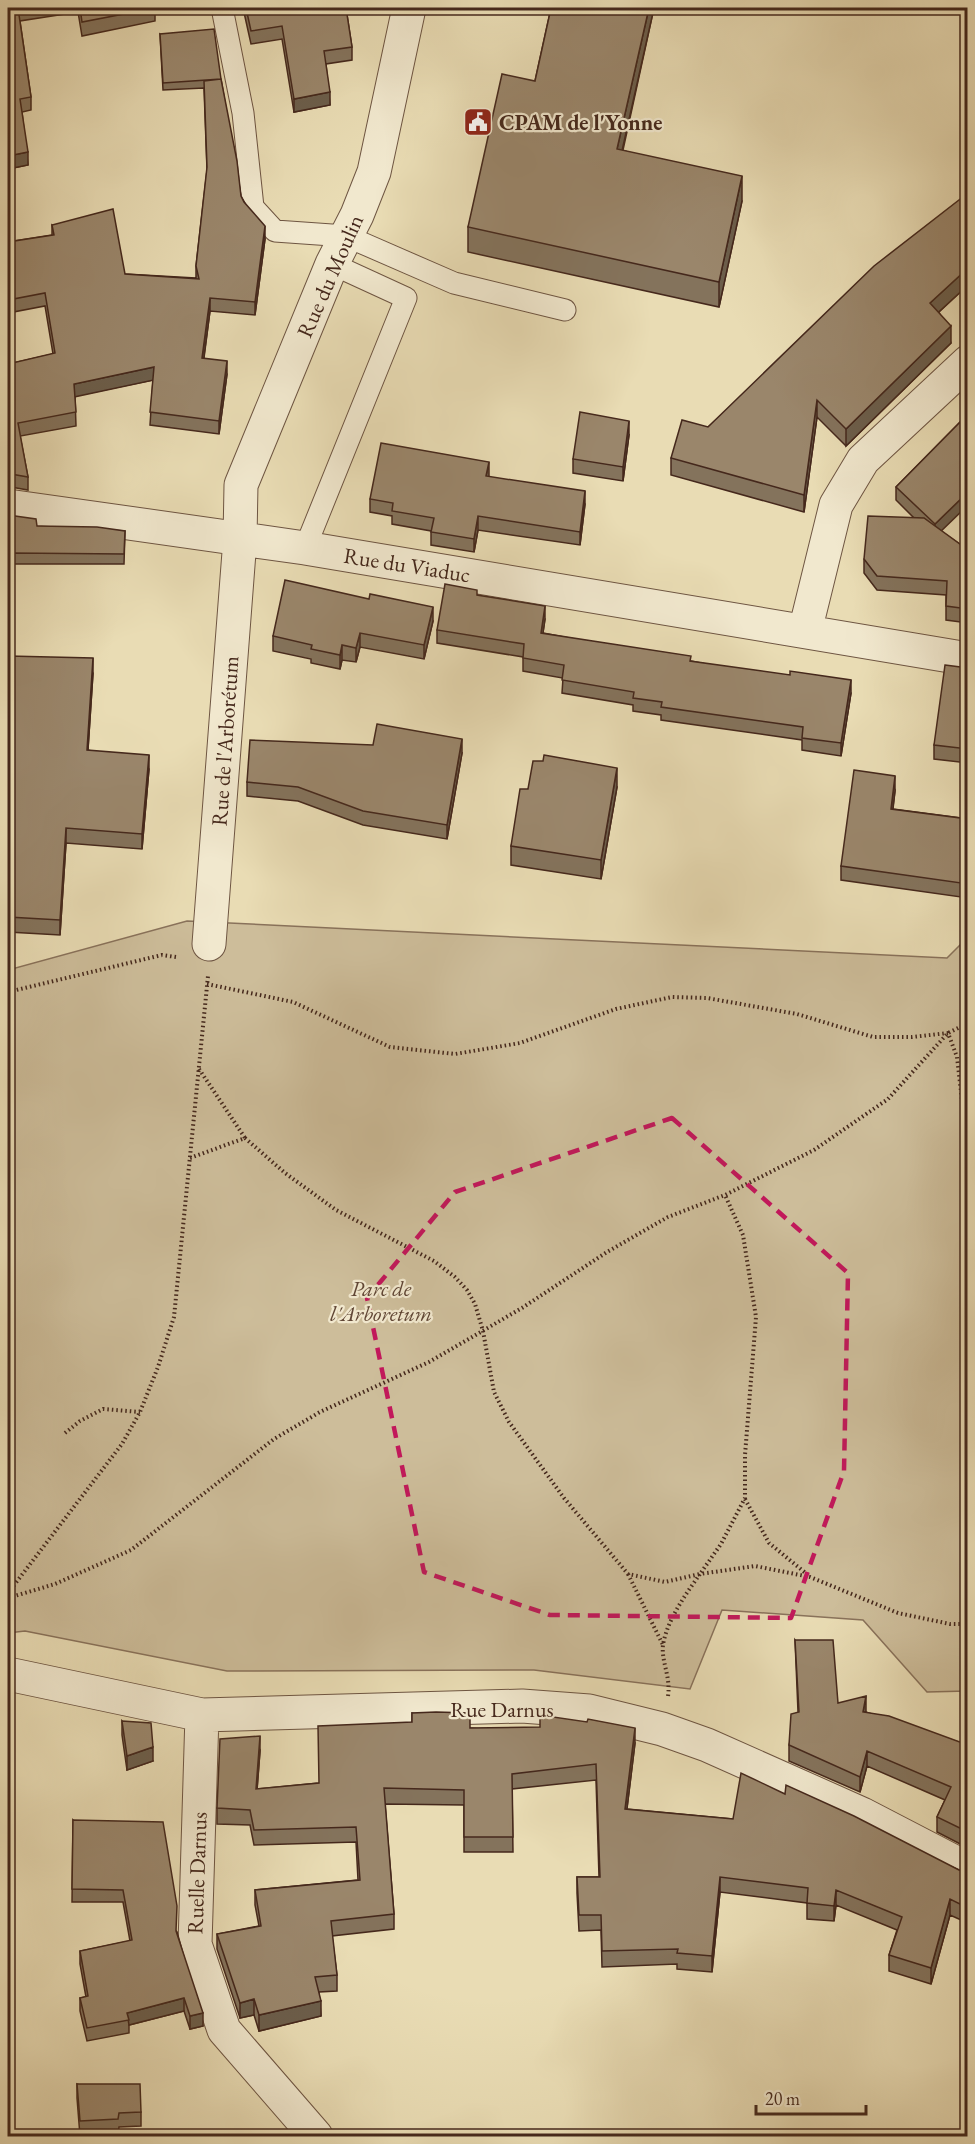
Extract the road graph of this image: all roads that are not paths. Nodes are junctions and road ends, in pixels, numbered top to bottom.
1 (222, 8) edge
2 (409, 8) edge
3 (339, 250) junction
4 (565, 310) dead end
5 (968, 362) edge
6 (8, 506) edge
7 (240, 539) junction
8 (305, 548) junction
9 (805, 631) junction
10 (968, 659) edge
11 (210, 952) road end
12 (8, 1674) edge
13 (202, 1715) junction
14 (968, 1869) edge
15 (315, 2136) edge

1 - 3 lane
2 - 3 street, Rue du Moulin
3 - 4 lane
3 - 7 street, Rue du Moulin
3 - 8 lane
5 - 9 street
6 - 7 street, Rue du Viaduc
7 - 8 street, Rue du Viaduc
7 - 11 street, Rue de l'Arborétum
8 - 9 street, Rue du Viaduc
9 - 10 street, Rue du Viaduc
12 - 13 street, Rue Darnus
13 - 14 street, Rue Darnus
13 - 15 street, Ruelle Darnus

